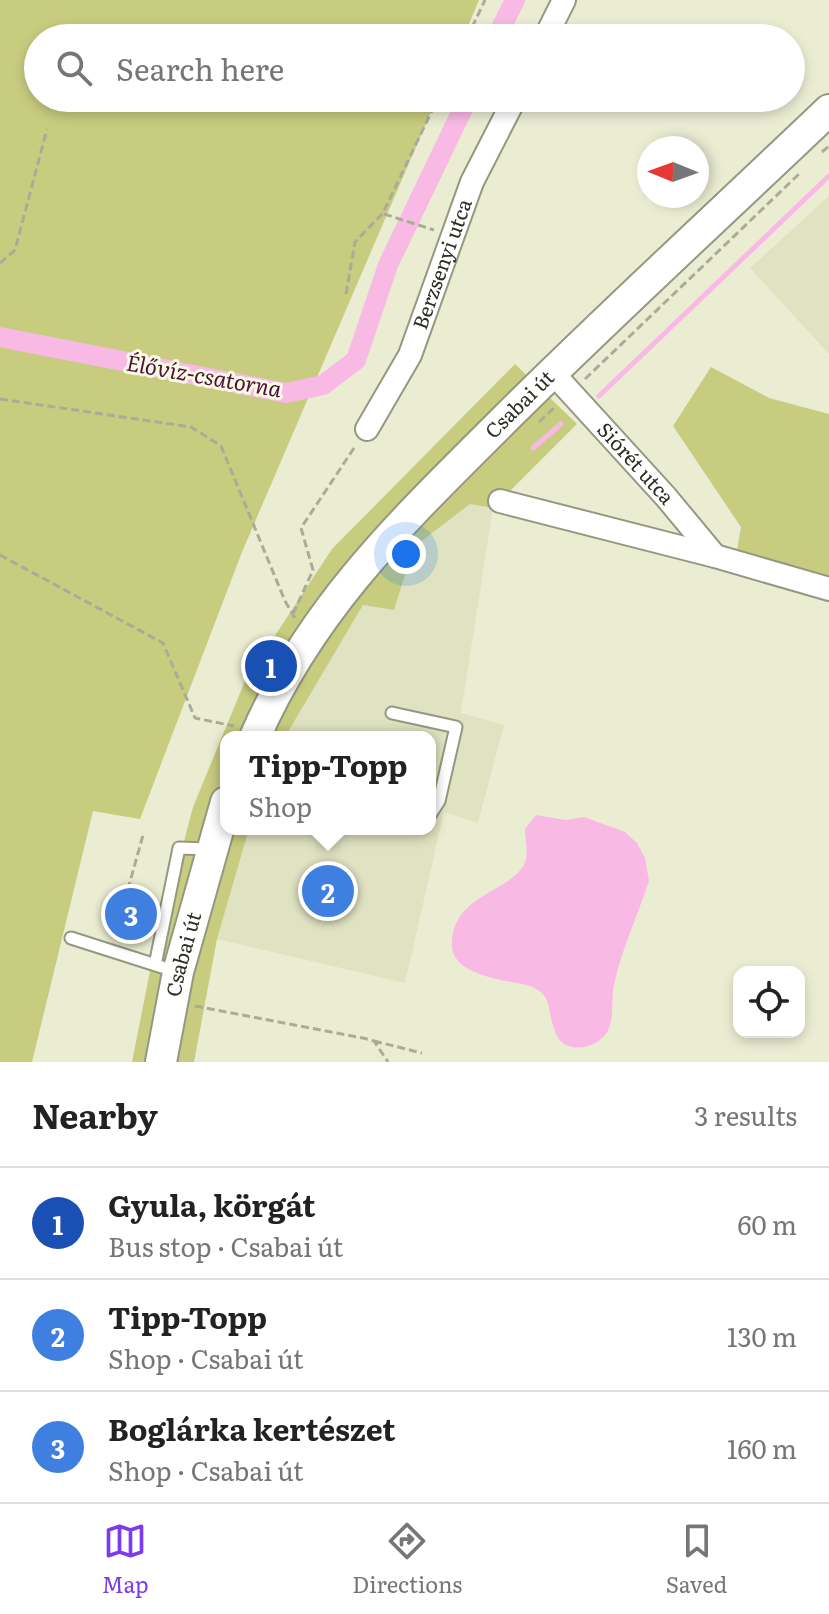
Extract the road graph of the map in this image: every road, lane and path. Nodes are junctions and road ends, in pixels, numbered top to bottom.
1 (485, 0) edge
2 (564, 0) edge
3 (474, 24) edge
4 (552, 24) edge
5 (829, 110) edge
6 (431, 112) edge
7 (508, 112) edge
8 (47, 129) dead end
9 (829, 146) edge
10 (819, 156) dead end
11 (809, 165) dead end
12 (383, 213) junction
13 (425, 227) dead end
14 (0, 263) edge
15 (346, 294) dead end
16 (561, 382) junction
17 (0, 399) edge
18 (367, 429) joint
19 (529, 431) dead end
20 (500, 501) dead end
21 (0, 555) edge
22 (715, 556) junction
23 (829, 589) edge
24 (301, 626) junction
25 (392, 713) dead end
26 (245, 731) edge
27 (257, 731) edge
28 (436, 806) edge
29 (220, 821) edge
30 (143, 835) dead end
31 (71, 938) dead end
32 (111, 951) junction
33 (166, 968) junction
34 (211, 1011) dead end
35 (374, 1041) junction
36 (422, 1053) dead end
37 (161, 1062) edge
38 (388, 1062) edge

1 - 3 path
2 - 4 street
5 - 16 street, Csabai út
6 - 12 path
7 - 18 street, Berzsenyi utca
8 - 14 path
9 - 10 path
11 - 16 path
12 - 13 path
12 - 15 path
16 - 19 path
16 - 22 street, Siórét utca
16 - 24 street, Csabai út
17 - 24 path
18 - 24 path
20 - 22 street
21 - 26 path
22 - 23 street
24 - 27 street, Csabai út
25 - 28 lane
29 - 33 street, Csabai út
30 - 32 path
31 - 32 lane
32 - 33 lane
33 - 37 street, Csabai út
34 - 35 path
35 - 36 path
35 - 38 path

